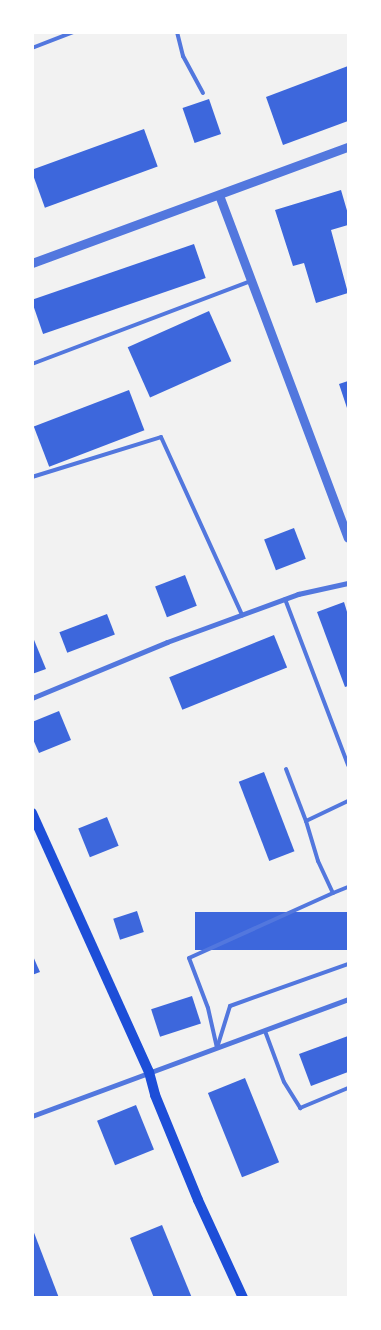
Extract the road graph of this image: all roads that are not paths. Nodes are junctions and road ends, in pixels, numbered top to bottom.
1 (73, 32) edge
2 (177, 32) edge
3 (32, 48) edge
4 (203, 93) dead end
5 (348, 147) edge
6 (218, 195) junction
7 (32, 262) edge
8 (251, 281) junction
9 (32, 364) edge
10 (32, 476) edge
11 (348, 538) edge
12 (348, 583) edge
13 (285, 599) junction
14 (242, 615) junction
15 (32, 698) edge
16 (348, 765) edge
17 (286, 769) dead end
18 (348, 801) edge
19 (32, 813) edge
20 (306, 821) junction
21 (348, 886) edge
22 (333, 893) junction
23 (348, 964) edge
24 (348, 999) edge
25 (265, 1030) junction
26 (217, 1048) junction
27 (149, 1072) junction
28 (348, 1088) edge
29 (32, 1116) edge
30 (243, 1298) edge

1 - 3 lane
2 - 4 lane
5 - 6 street
6 - 7 street
6 - 8 street
8 - 9 lane
8 - 11 street
10 - 14 lane
12 - 13 street
13 - 14 street
13 - 16 lane
14 - 15 street
17 - 20 lane
18 - 20 lane
19 - 27 main road
20 - 22 lane
21 - 22 lane
22 - 26 lane
23 - 26 lane
24 - 25 street
25 - 26 street
25 - 28 lane
26 - 27 street
27 - 29 street
27 - 30 main road

